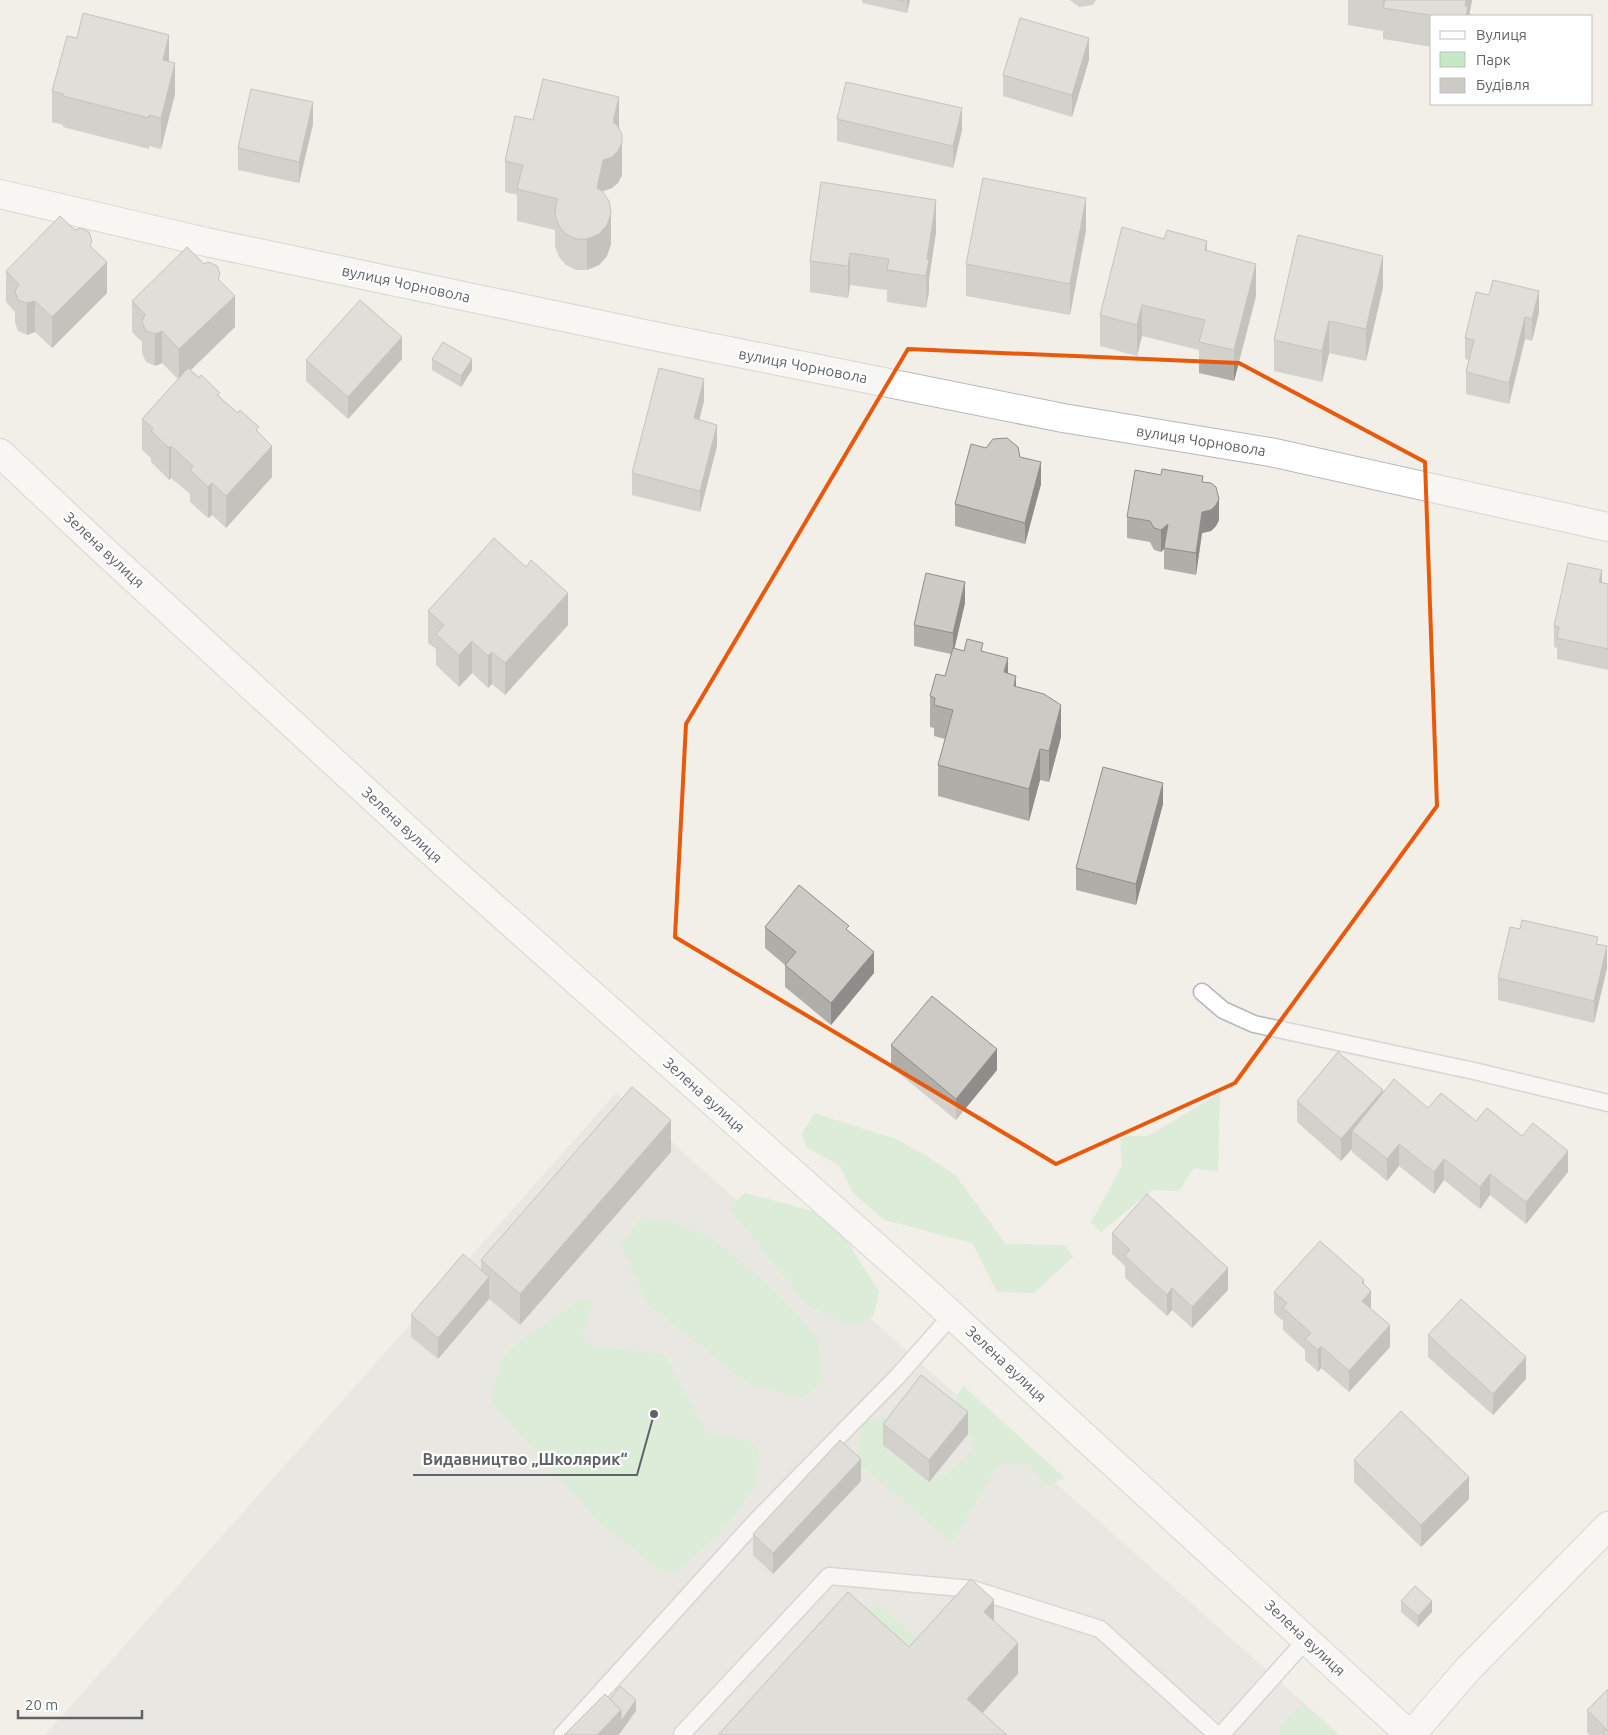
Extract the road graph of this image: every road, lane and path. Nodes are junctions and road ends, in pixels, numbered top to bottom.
1 (0, 194) edge
2 (0, 453) edge
3 (1608, 527) edge
4 (1202, 992) dead end
5 (1608, 1103) edge
6 (952, 1315) junction
7 (1608, 1526) edge
8 (1306, 1640) junction
9 (682, 1734) dead end
10 (562, 1735) edge
11 (1217, 1735) edge
12 (1221, 1735) edge
13 (1411, 1735) edge

1 - 3 street, вулиця Чорновола
2 - 6 street, Зелена вулиця
4 - 5 lane
6 - 8 street, Зелена вулиця
6 - 10 lane
7 - 13 street
8 - 12 lane
8 - 13 street, Зелена вулиця
9 - 11 lane

